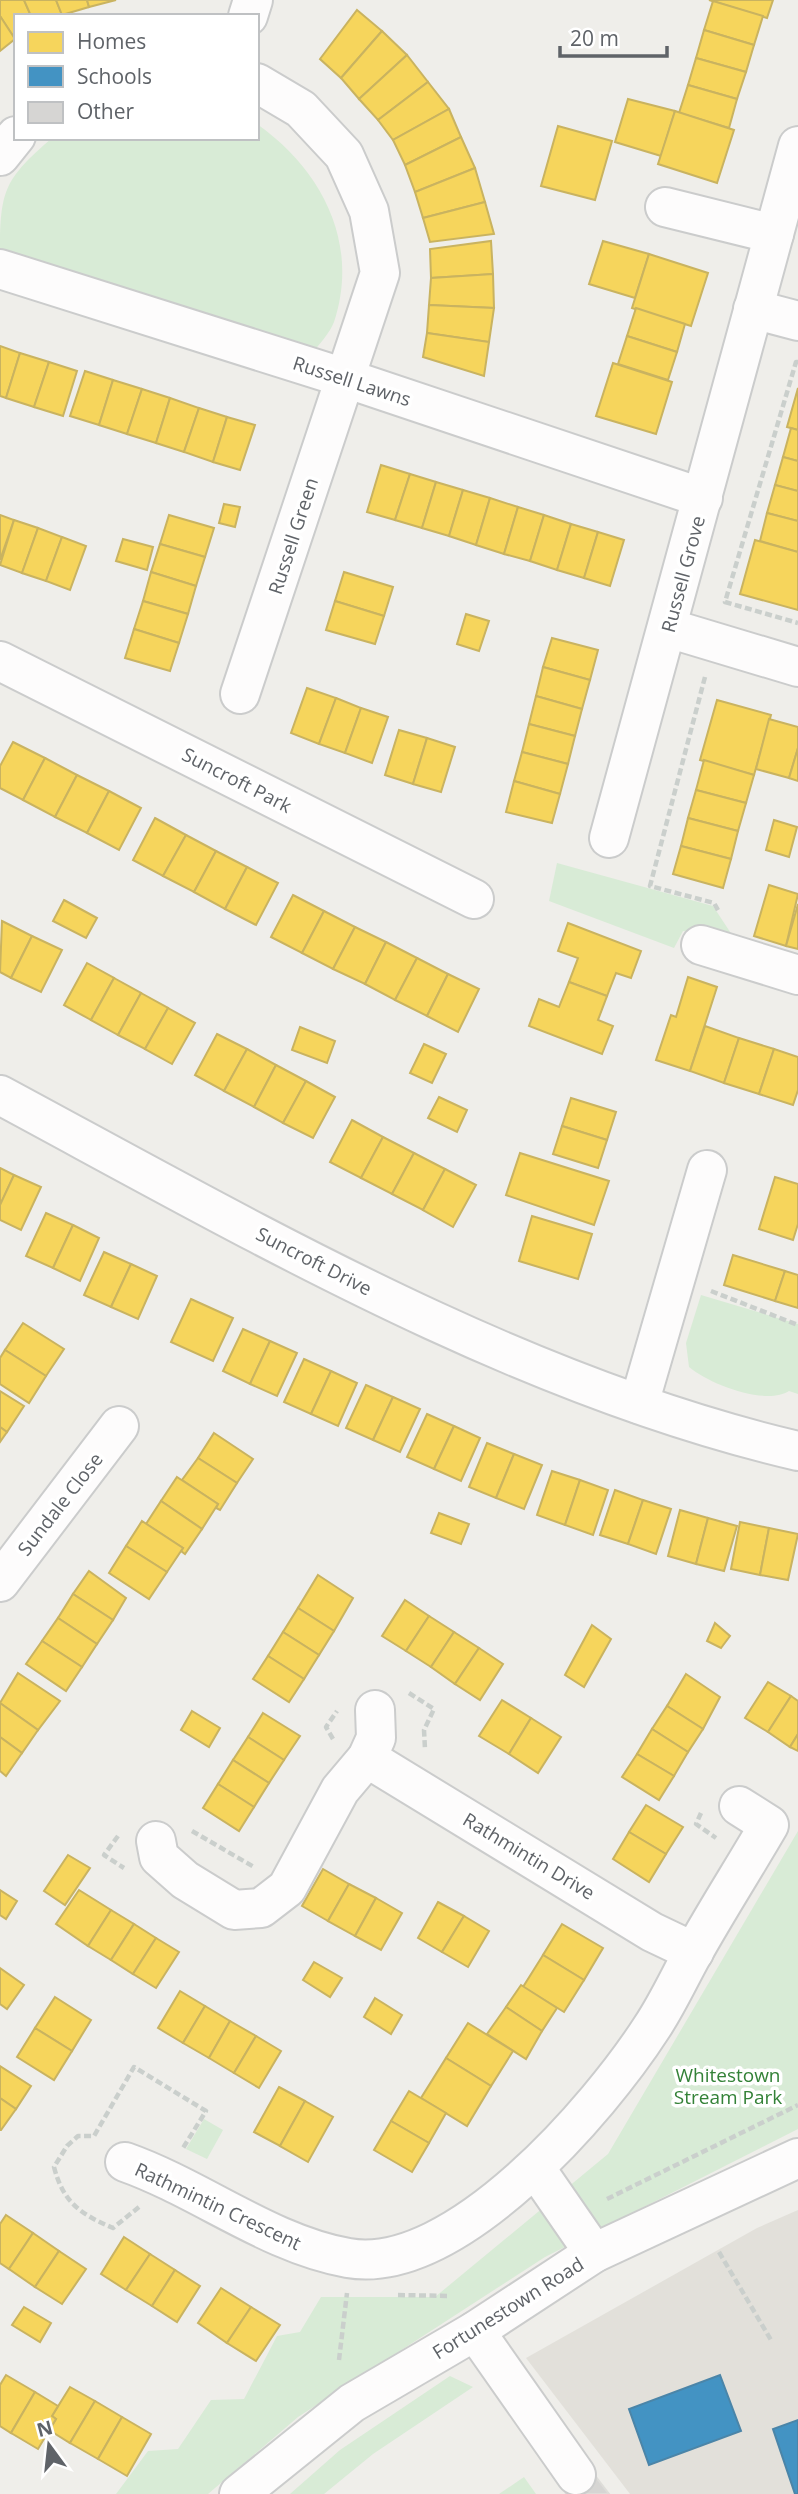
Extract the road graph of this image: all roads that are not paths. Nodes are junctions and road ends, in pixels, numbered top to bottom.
1 (259, 84) edge
2 (14, 138) edge
3 (798, 146) edge
4 (0, 156) edge
5 (666, 207) dead end
6 (774, 234) junction
7 (0, 270) edge
8 (753, 309) junction
9 (798, 321) edge
10 (345, 378) junction
11 (703, 498) junction
12 (668, 628) junction
13 (0, 661) edge
14 (798, 667) edge
15 (240, 694) dead end
16 (609, 838) dead end
17 (474, 899) dead end
18 (701, 946) dead end
19 (798, 975) edge
20 (0, 1095) edge
21 (707, 1170) dead end
22 (639, 1404) junction
23 (119, 1426) dead end
24 (798, 1451) edge
25 (0, 1583) edge
26 (375, 1710) dead end
27 (367, 1758) junction
28 (739, 1806) dead end
29 (156, 1841) dead end
30 (694, 1952) junction
31 (798, 2158) edge
32 (125, 2162) dead end
33 (536, 2169) junction
34 (594, 2253) junction
35 (475, 2331) junction
36 (576, 2475) dead end
37 (239, 2494) edge

1 - 10 street, Russell Green
2 - 4 street
3 - 6 street, Russell Grove
5 - 6 street
6 - 8 street, Russell Grove
7 - 10 street, Russell Lawns
8 - 9 street
8 - 11 street, Russell Grove
10 - 11 street, Russell Lawns
10 - 15 street, Russell Green
11 - 12 street, Russell Grove
12 - 14 street
12 - 16 street, Russell Grove
13 - 17 street, Suncroft Park
18 - 19 street
20 - 22 street, Suncroft Drive
21 - 22 street
22 - 24 street, Suncroft Drive
23 - 25 street, Sundale Close
26 - 27 street
27 - 29 street
27 - 30 street, Rathmintin Drive
28 - 30 street, Rathmintin Crescent
30 - 33 street, Rathmintin Crescent
31 - 34 street, Fortunestown Road
32 - 33 street, Rathmintin Crescent
33 - 34 street
34 - 35 street, Fortunestown Road
35 - 36 street
35 - 37 street, Fortunestown Road

